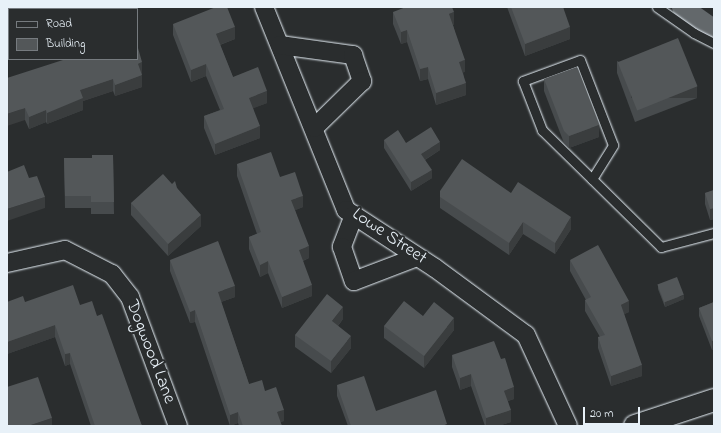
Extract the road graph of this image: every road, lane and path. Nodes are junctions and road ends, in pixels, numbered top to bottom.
1 (264, 7) edge
2 (657, 7) edge
3 (714, 43) edge
4 (280, 45) junction
5 (314, 128) junction
6 (592, 179) junction
7 (354, 215) junction
8 (714, 233) edge
9 (417, 257) junction
10 (7, 263) edge
11 (714, 400) edge
12 (178, 426) edge
13 (568, 426) edge
14 (635, 426) edge

1 - 4 street, Lowe Street
2 - 3 lane
4 - 5 street, Lowe Street
4 - 5 street
5 - 7 street, Lowe Street
6 - 6 lane
6 - 8 lane
7 - 9 street, Lowe Street
7 - 9 street
9 - 13 street, Lowe Street
10 - 12 street, Dogwood Lane
11 - 14 street

